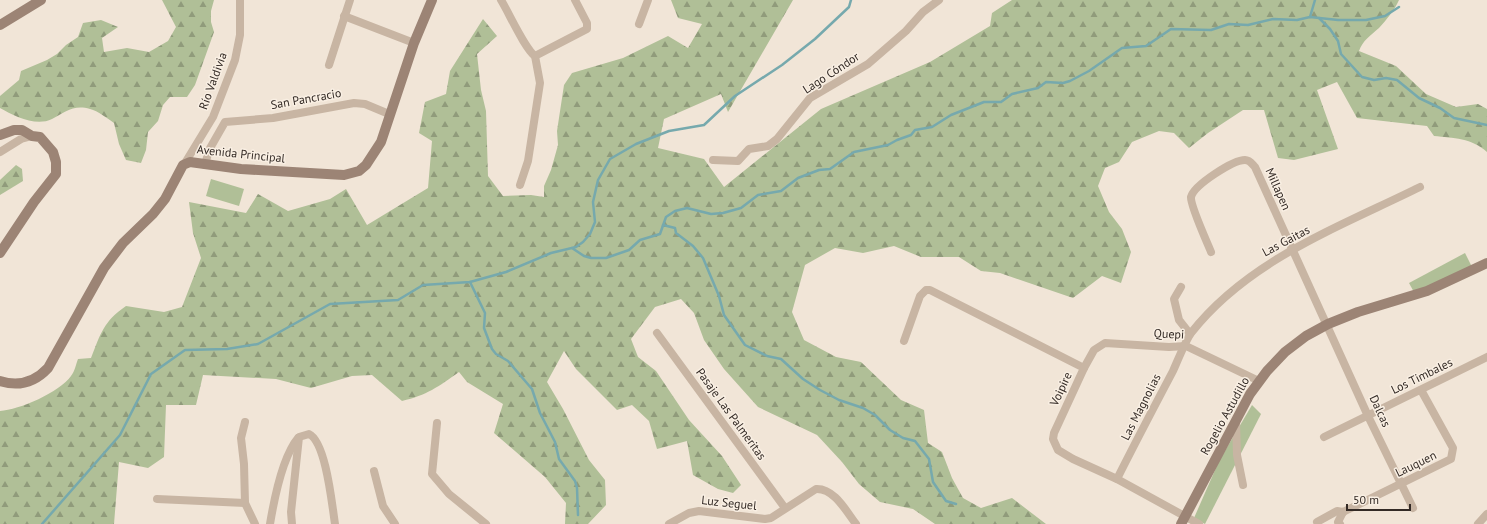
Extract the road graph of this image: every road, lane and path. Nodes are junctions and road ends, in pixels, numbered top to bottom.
1 (41, 0) edge
2 (240, 0) edge
3 (350, 0) edge
4 (432, 0) edge
5 (502, 0) edge
6 (575, 0) edge
7 (648, 0) edge
8 (939, 0) edge
9 (344, 16) junction
10 (639, 24) dead end
11 (0, 25) edge
12 (414, 43) junction
13 (535, 56) junction
14 (329, 65) dead end
15 (389, 114) junction
16 (0, 135) edge
17 (32, 136) junction
18 (0, 152) edge
19 (713, 160) dead end
20 (186, 163) junction
21 (205, 165) junction
22 (520, 185) dead end
23 (1420, 187) dead end
24 (1292, 250) junction
25 (1211, 252) dead end
26 (0, 253) edge
27 (1487, 263) edge
28 (1181, 287) dead end
29 (1328, 324) junction
30 (657, 333) dead end
31 (1190, 334) junction
32 (904, 341) dead end
33 (1186, 346) junction
34 (1487, 357) edge
35 (1084, 368) junction
36 (0, 381) edge
37 (1259, 381) junction
38 (1421, 390) junction
39 (1368, 416) junction
40 (1236, 421) junction
41 (245, 422) dead end
42 (437, 423) dead end
43 (299, 437) junction
44 (1324, 437) dead end
45 (374, 471) dead end
46 (1117, 479) junction
47 (1243, 485) dead end
48 (1402, 485) junction
49 (157, 499) dead end
50 (244, 503) junction
51 (785, 508) junction
52 (1413, 508) dead end
53 (1343, 512) junction
54 (1487, 514) edge
55 (1183, 520) edge
56 (1316, 522) dead end
57 (255, 524) edge
58 (270, 524) edge
59 (292, 524) edge
60 (335, 524) edge
61 (395, 524) edge
62 (486, 524) edge
63 (669, 524) edge
64 (856, 524) edge
65 (1199, 524) edge
66 (1340, 524) edge
67 (1478, 524) edge

1 - 11 street
2 - 20 street, Río Valdivia
3 - 9 street
4 - 12 street, Avenida Principal
5 - 13 street
6 - 13 street
7 - 10 street
8 - 19 street, Lago Cóndor
9 - 12 street
9 - 14 street
12 - 15 street, Avenida Principal
13 - 22 street
15 - 21 street, San Pancracio
15 - 21 street, Avenida Principal
16 - 17 street
17 - 18 street
17 - 26 street
20 - 21 street, Avenida Principal
20 - 36 street, Avenida Principal
23 - 24 street, Las Gaitas
24 - 25 street, Millapen
24 - 29 street, Millapen
24 - 31 street, Las Gaitas
27 - 29 street, Rogelio Astudillo
28 - 31 street
29 - 37 street, Rogelio Astudillo
29 - 39 street, Dalcas
30 - 51 street, Pasaje Las Palmeritas
31 - 33 street, Las Gaitas
32 - 35 street, Voipire
33 - 35 street, Quepi
33 - 37 street, Quepi
33 - 46 street, Las Magnolias
34 - 38 street, Los Timbales
35 - 46 street, Voipire
37 - 40 street, Rogelio Astudillo
38 - 39 street, Los Timbales
38 - 48 street, Lauquen
39 - 44 street, Los Timbales
39 - 48 street, Dalcas
40 - 47 street
40 - 55 street, Rogelio Astudillo
41 - 50 street
42 - 62 street
43 - 58 street
43 - 59 street
43 - 60 street
45 - 61 street
46 - 55 street, Voipire
48 - 52 street, Dalcas
48 - 53 street, Lauquen
49 - 50 street
50 - 57 street
51 - 63 street, Luz Seguel
51 - 64 street
53 - 56 street, Lauquen
53 - 66 street
54 - 67 street
55 - 65 street, Voipire

